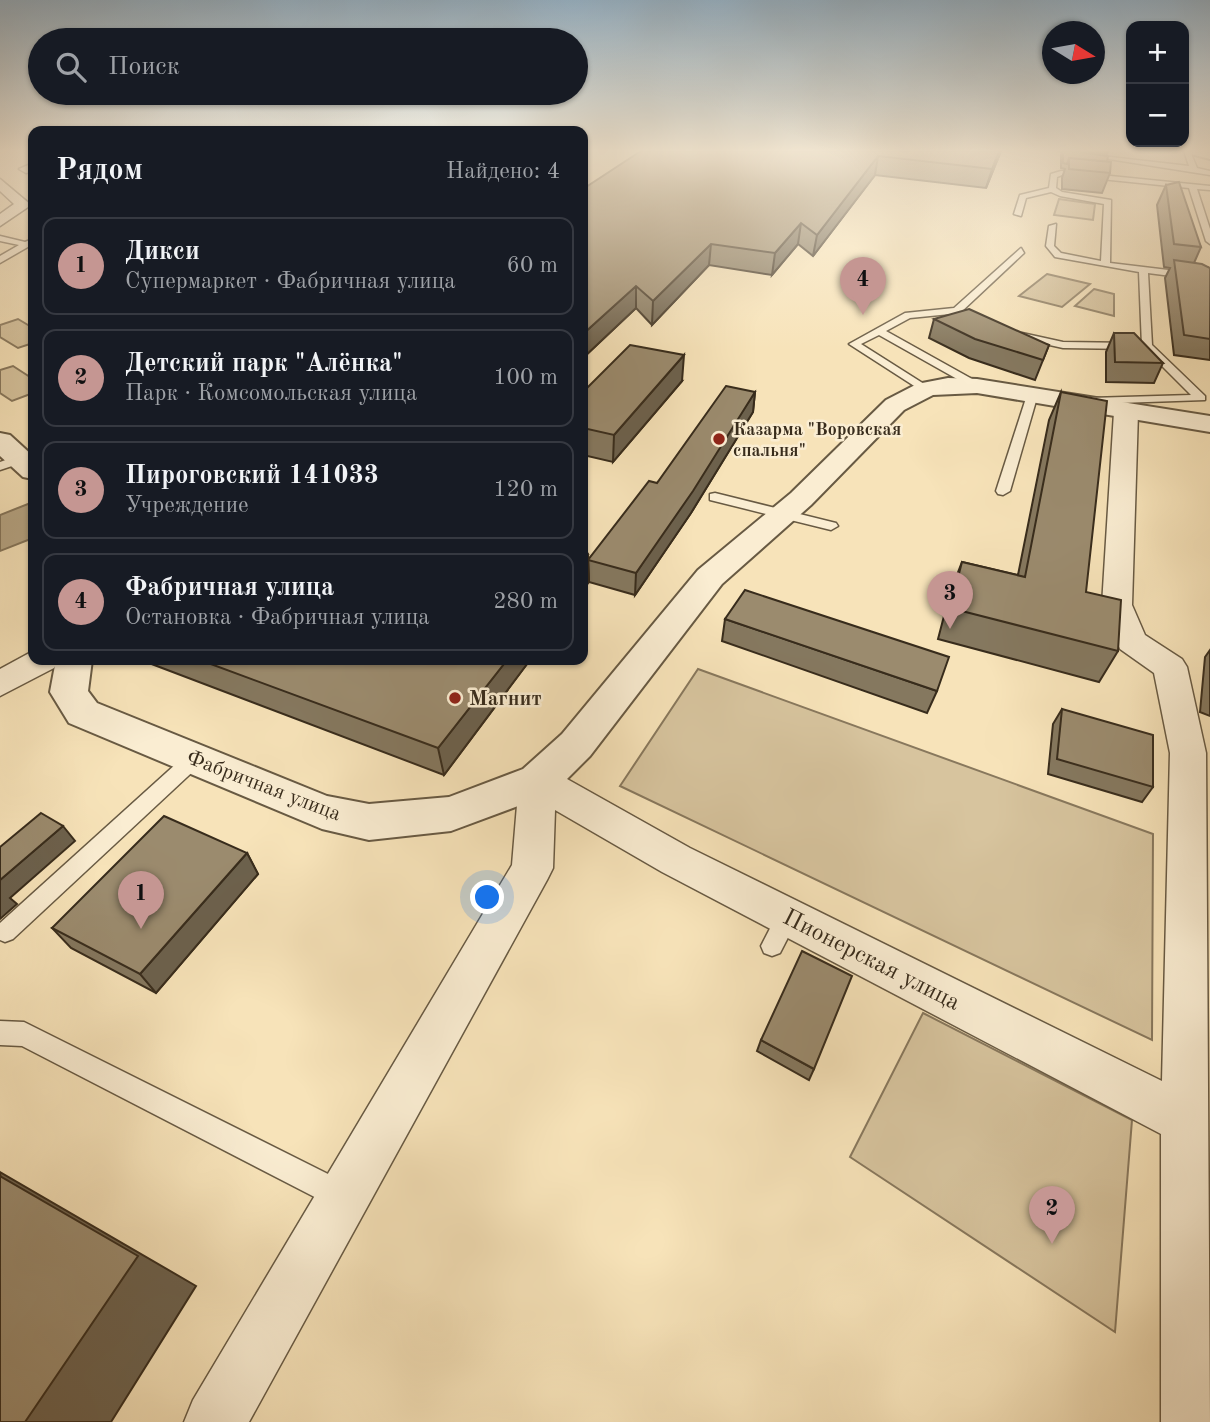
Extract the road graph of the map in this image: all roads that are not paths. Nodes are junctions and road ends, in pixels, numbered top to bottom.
1 (1107, 217) edge
2 (1202, 217) edge
3 (1054, 226) dead end
4 (0, 238) edge
5 (28, 242) edge
6 (1210, 242) edge
7 (28, 243) edge
8 (1021, 251) dead end
9 (0, 260) edge
10 (1105, 265) junction
11 (1143, 270) junction
12 (1210, 278) edge
13 (957, 311) junction
14 (969, 316) edge
15 (879, 331) junction
16 (1014, 333) edge
17 (1147, 346) junction
18 (977, 386) junction
19 (926, 389) junction
20 (1032, 394) junction
21 (1205, 398) edge
22 (1073, 401) junction
23 (1126, 412) junction
24 (1210, 424) edge
25 (1003, 491) dead end
26 (715, 497) dead end
27 (783, 513) junction
28 (831, 526) dead end
29 (33, 665) edge
30 (73, 665) edge
31 (0, 684) edge
32 (194, 759) junction
33 (538, 781) junction
34 (5, 932) dead end
35 (0, 1033) edge
36 (1198, 1126) edge
37 (344, 1197) junction
38 (215, 1422) edge
39 (1192, 1422) edge

1 - 10 lane
2 - 6 lane
3 - 10 lane
4 - 5 lane
7 - 9 lane
8 - 13 lane
10 - 11 lane
11 - 12 lane
11 - 17 lane
13 - 14 lane
13 - 15 lane
15 - 18 lane
15 - 19 lane
16 - 17 lane
17 - 21 lane
18 - 19 street
18 - 20 street
19 - 27 street, Фабричная улица
20 - 22 street
20 - 25 lane
21 - 22 lane
22 - 23 street
23 - 24 street
23 - 36 street
26 - 27 lane
27 - 28 lane
27 - 33 street, Фабричная улица
29 - 31 street
30 - 32 street, Фабричная улица
32 - 33 street, Фабричная улица
32 - 34 lane
33 - 36 street, Пионерская улица
33 - 37 street
35 - 37 lane
36 - 39 street
37 - 38 street

